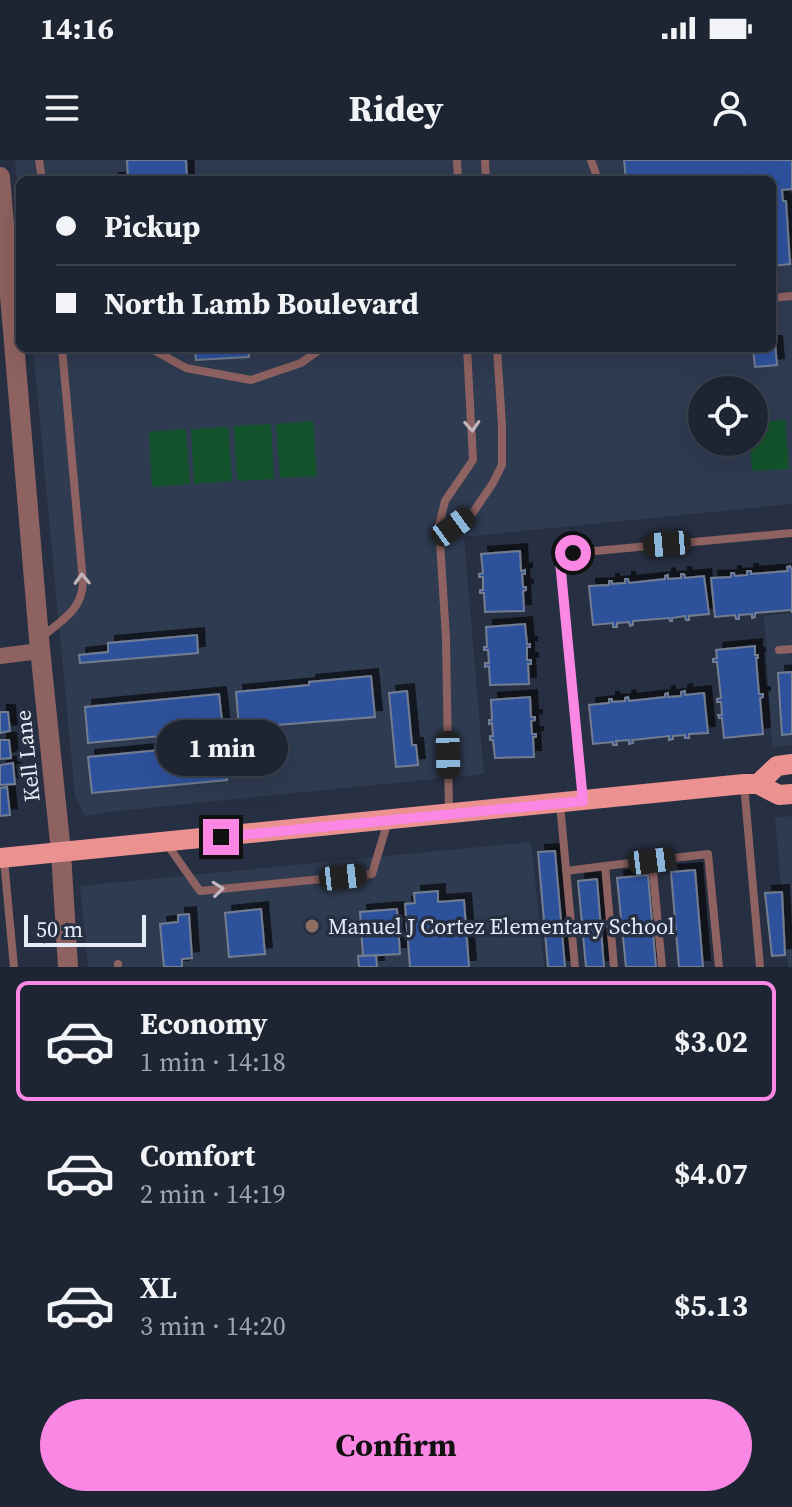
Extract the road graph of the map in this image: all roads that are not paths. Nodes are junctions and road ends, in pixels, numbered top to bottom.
1 (0, 177) edge
2 (15, 286) edge
3 (20, 352) edge
4 (62, 352) edge
5 (157, 352) edge
6 (316, 352) edge
7 (467, 352) edge
8 (497, 352) edge
9 (439, 526) junction
10 (792, 533) edge
11 (40, 645) junction
12 (792, 649) edge
13 (779, 650) dead end
14 (0, 656) edge
15 (792, 764) edge
16 (751, 784) junction
17 (792, 794) edge
18 (583, 801) junction
19 (560, 804) junction
20 (449, 814) junction
21 (389, 820) junction
22 (165, 842) junction
23 (61, 852) junction
24 (2, 858) edge
25 (652, 861) junction
26 (605, 866) junction
27 (566, 871) junction
28 (14, 967) edge
29 (68, 967) edge
30 (575, 967) edge
31 (614, 967) edge
32 (662, 967) edge
33 (719, 967) edge
34 (760, 967) edge

1 - 2 street, Kell Lane
3 - 11 street, Kell Lane
11 -> 4 lane
5 - 6 lane
7 -> 9 lane
8 - 9 lane
9 - 20 lane
10 - 18 lane
11 - 14 street
11 - 23 street, Kell Lane
12 - 13 lane
15 - 16 main road
16 - 17 main road
16 - 18 main road
16 - 34 lane
18 - 19 main road
19 - 20 main road
19 - 27 lane
20 - 21 main road
21 - 22 main road
22 -> 21 lane
22 - 23 main road
23 - 24 main road
23 - 29 street, Kell Lane
24 - 28 lane
25 - 26 lane
25 - 32 lane
25 - 33 lane
26 - 27 lane
26 - 31 lane
27 - 30 lane

